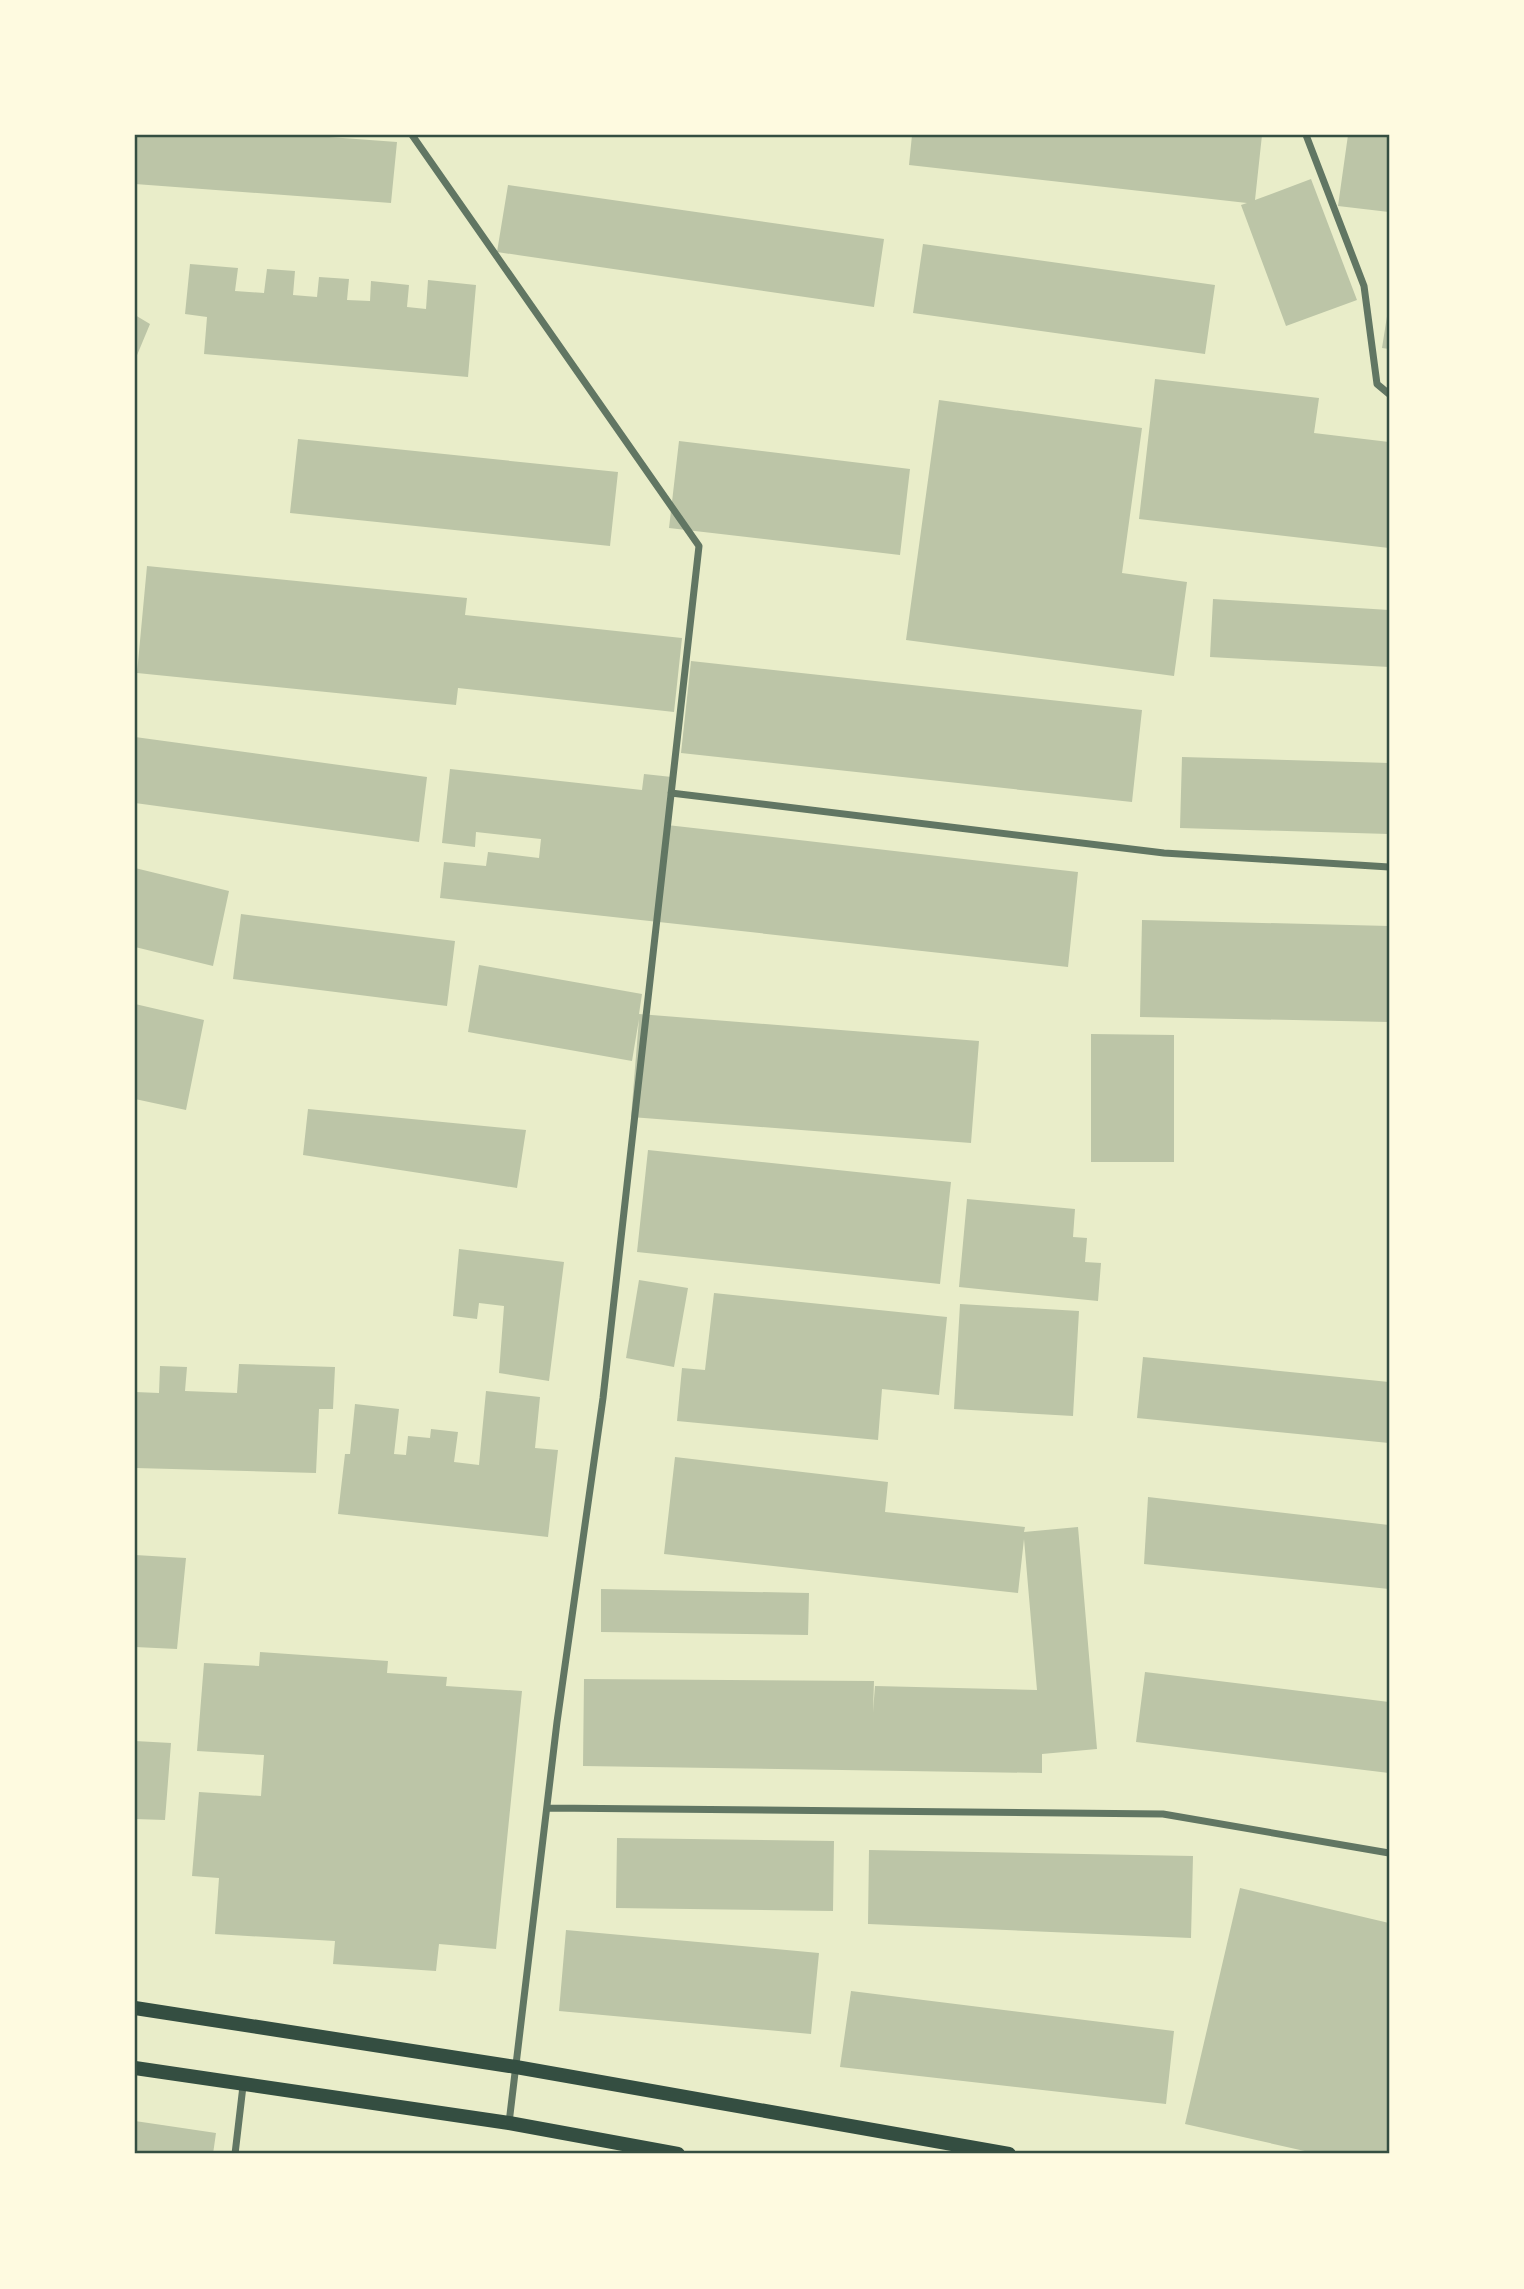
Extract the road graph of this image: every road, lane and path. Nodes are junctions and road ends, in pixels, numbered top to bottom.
1 (412, 135) edge
2 (1307, 135) edge
3 (1389, 394) edge
4 (671, 793) junction
5 (1389, 867) edge
6 (547, 1808) junction
7 (1389, 1853) edge
8 (135, 2008) edge
9 (516, 2067) junction
10 (135, 2068) edge
11 (243, 2086) junction
12 (509, 2123) junction
13 (235, 2154) edge
14 (678, 2154) edge
15 (1009, 2154) edge

1 - 4 street
2 - 3 street
4 - 5 street
4 - 6 street
6 - 7 street
6 - 9 street
8 - 9 main road
9 - 12 street
9 - 15 main road
10 - 11 main road
11 - 12 main road
11 - 13 street
12 - 14 main road

